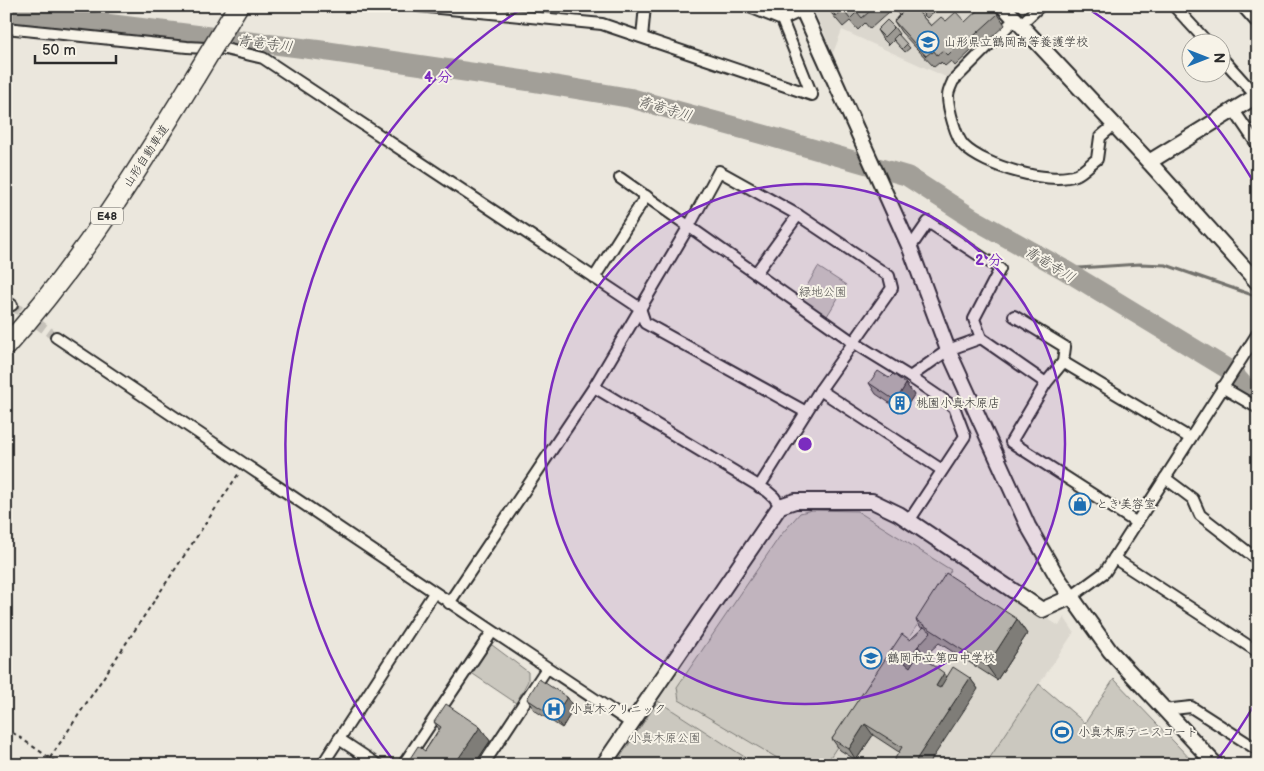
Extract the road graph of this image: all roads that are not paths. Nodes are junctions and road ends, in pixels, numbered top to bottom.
1 (238, 6) edge
2 (418, 6) edge
3 (645, 6) edge
4 (747, 6) edge
5 (1003, 6) edge
6 (1040, 6) edge
7 (1174, 6) edge
8 (1242, 6) edge
9 (436, 8) edge
10 (802, 8) edge
11 (782, 20) junction
12 (1018, 22) junction
13 (1258, 24) edge
14 (6, 28) edge
15 (1198, 32) edge
16 (642, 37) junction
17 (1232, 69) edge
18 (1257, 95) edge
19 (1233, 109) junction
20 (1114, 125) junction
21 (1258, 146) edge
22 (1148, 162) junction
23 (620, 178) dead end
24 (646, 196) junction
25 (798, 215) junction
26 (689, 226) junction
27 (910, 248) junction
28 (756, 273) junction
29 (594, 278) junction
30 (1258, 283) edge
31 (640, 308) junction
32 (1014, 316) dead end
33 (1258, 334) edge
34 (56, 337) tunnel mouth
35 (981, 338) junction
36 (853, 342) junction
37 (6, 346) edge
38 (948, 350) junction
39 (1063, 362) junction
40 (910, 377) junction
41 (1046, 383) junction
42 (594, 387) junction
43 (1222, 387) junction
44 (820, 390) junction
45 (1258, 408) edge
46 (806, 412) junction
47 (1190, 438) junction
48 (942, 470) junction
49 (1166, 478) junction
50 (759, 487) junction
51 (780, 506) junction
52 (908, 521) junction
53 (1137, 523) junction
54 (1114, 558) junction
55 (1258, 560) edge
56 (434, 593) junction
57 (1071, 597) junction
58 (448, 603) junction
59 (492, 632) junction
60 (1258, 652) edge
61 (546, 668) junction
62 (1164, 710) junction
63 (630, 723) junction
64 (339, 739) junction
65 (1258, 750) edge
66 (322, 765) edge
67 (378, 765) edge
68 (403, 765) edge
69 (483, 765) edge
70 (603, 765) edge
71 (1216, 765) edge

1 - 37 highway, 山形自動車道 / E48, bridge
2 - 9 street
3 - 16 street
4 - 11 street
5 - 12 street
6 - 12 street
7 - 15 street
8 - 13 street
9 - 16 street
10 - 11 street
10 - 27 street
11 - 16 street
12 - 20 street
12 - 20 street
14 - 29 street
17 - 18 street
18 - 19 street
19 - 21 street
19 - 22 street
20 - 22 street
22 - 30 street
23 - 24 street
24 - 26 street
24 - 29 street
25 - 26 street
25 - 28 street
25 - 36 street
26 - 28 street
26 - 31 street
27 - 35 street
27 - 38 street
28 - 36 street
29 - 31 street
31 - 42 street
31 - 46 street
32 - 39 street
33 - 43 street
34 - 56 street
35 - 38 street
35 - 41 street
36 - 40 street
36 - 44 street
38 - 40 street
38 - 57 street
39 - 41 street
39 - 47 street
40 - 48 street
41 - 53 street
42 - 50 street
42 - 58 street
43 - 45 street
43 - 47 street
44 - 46 street
44 - 48 street
46 - 50 street
47 - 49 street
48 - 52 street
49 - 53 street
49 - 55 street
50 - 51 street
51 - 52 street
51 - 63 street
52 - 57 street
53 - 54 street
54 - 57 street
54 - 60 street
56 - 58 street
56 - 64 street
57 - 62 street
58 - 59 street
59 - 61 street
59 - 68 street
61 - 63 street
61 - 69 street
62 - 65 street
62 - 71 street
63 - 70 street
64 - 66 street
64 - 67 street

